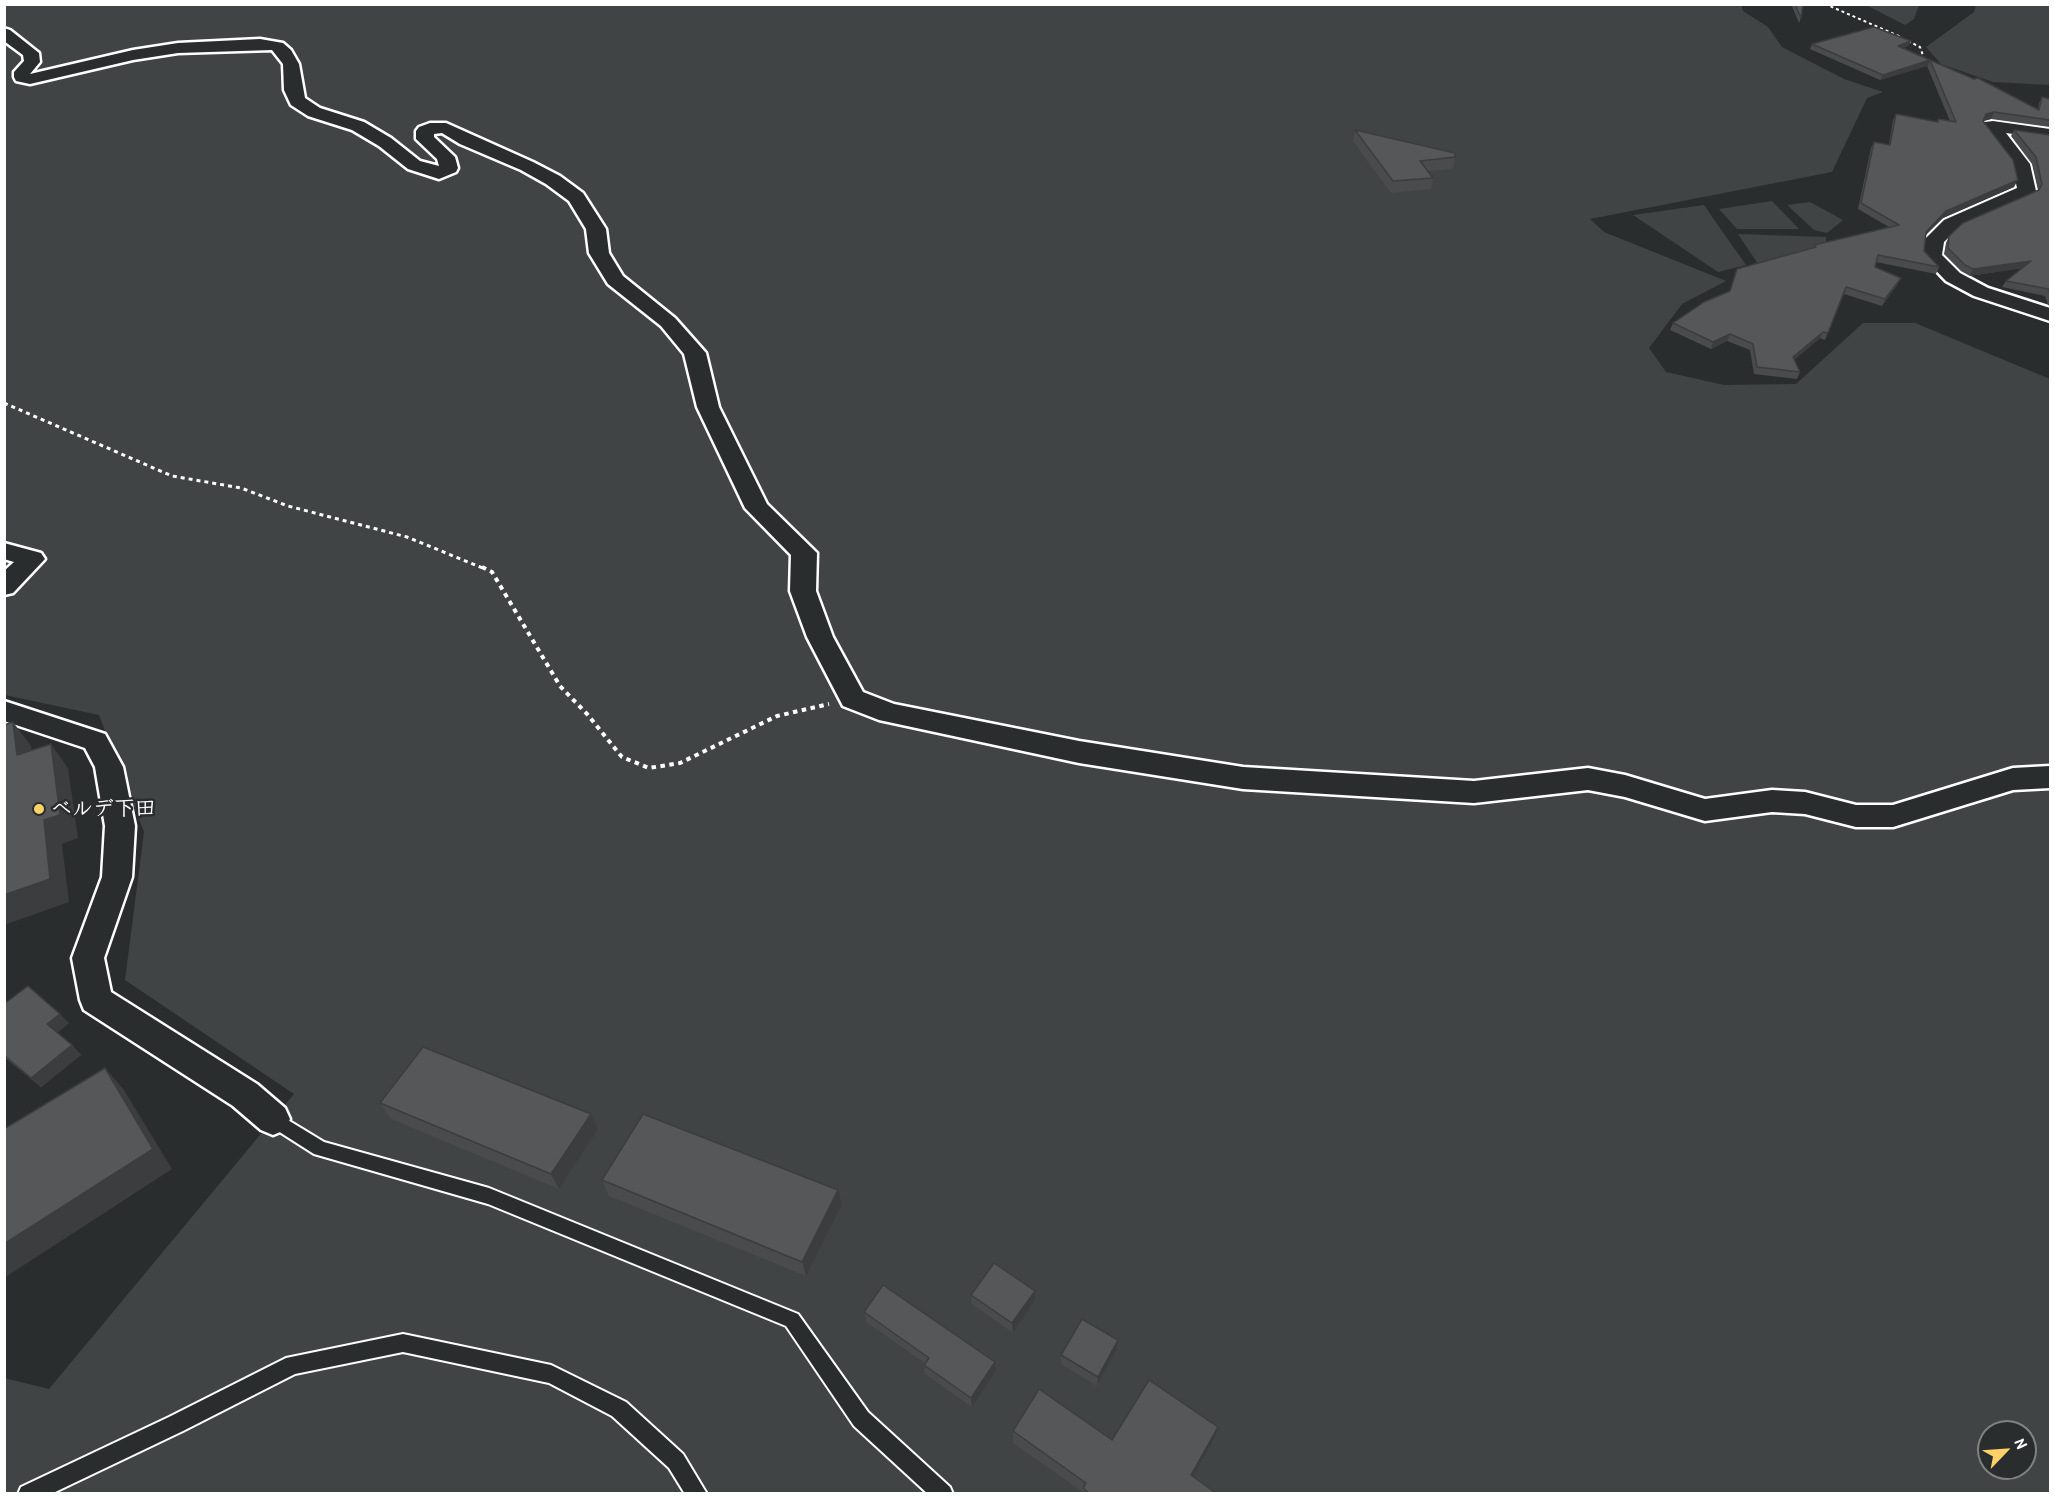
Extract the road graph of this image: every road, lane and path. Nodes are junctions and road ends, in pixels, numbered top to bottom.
1 (1825, 4) edge
2 (4, 33) edge
3 (1926, 63) edge
4 (2050, 134) edge
5 (2050, 315) edge
6 (4, 403) edge
7 (4, 551) edge
8 (4, 587) edge
9 (853, 699) junction
10 (4, 711) edge
11 (2050, 777) edge
12 (273, 1119) joint
13 (28, 1494) edge
14 (697, 1494) edge
15 (943, 1494) edge

1 - 3 path
2 - 9 street
4 - 5 street
6 - 9 path
7 - 8 street
9 - 11 street
10 - 12 street
12 - 15 lane
13 - 14 lane

